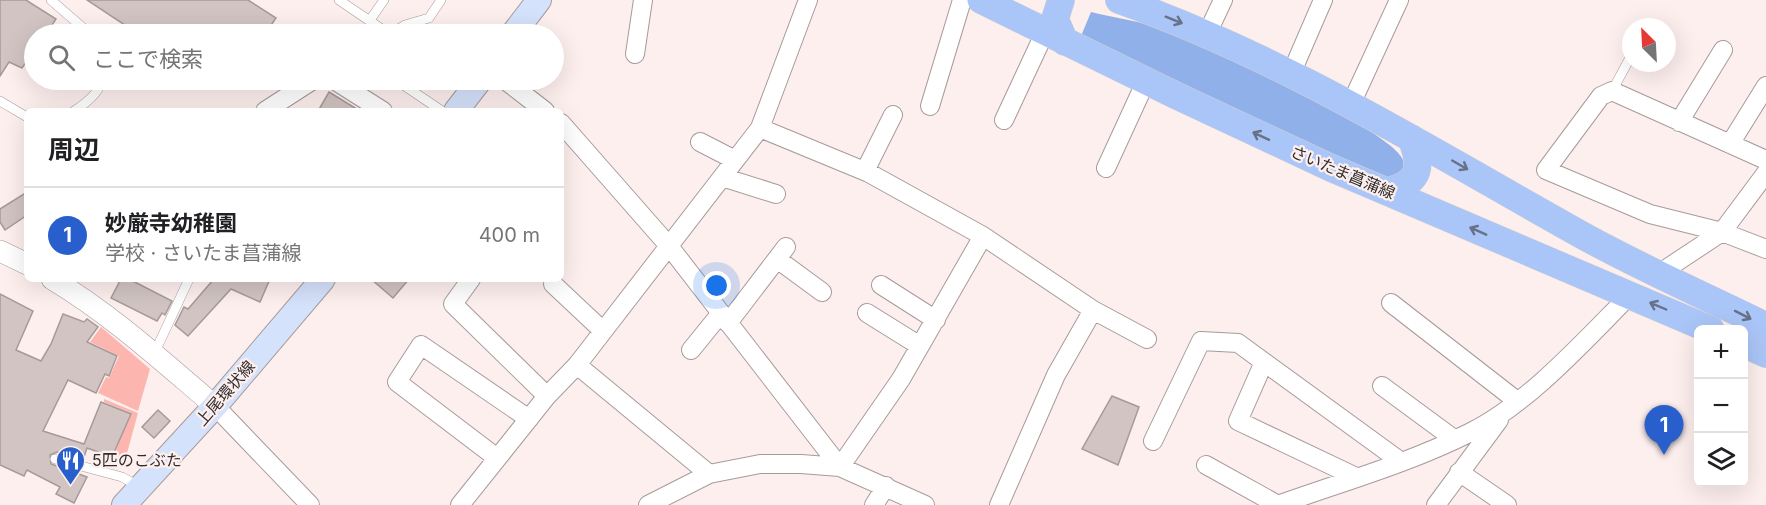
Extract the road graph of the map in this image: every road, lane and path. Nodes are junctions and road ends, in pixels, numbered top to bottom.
1 (51, 0) edge
2 (339, 0) edge
3 (384, 0) edge
4 (441, 0) edge
5 (539, 0) edge
6 (643, 0) edge
7 (808, 0) edge
8 (962, 0) edge
9 (981, 0) edge
10 (1061, 0) edge
11 (1223, 0) edge
12 (1323, 0) edge
13 (1399, 0) edge
14 (1127, 1) edge
15 (370, 20) junction
16 (79, 24) edge
17 (375, 24) edge
18 (408, 24) edge
19 (521, 24) edge
20 (1207, 33) junction
21 (1055, 37) junction
22 (1723, 50) dead end
23 (635, 54) dead end
24 (1622, 72) edge
25 (1291, 74) junction
26 (1146, 81) junction
27 (1766, 86) edge
28 (97, 90) edge
29 (298, 90) edge
30 (350, 90) edge
31 (411, 90) edge
32 (472, 90) edge
33 (518, 90) edge
34 (1612, 91) junction
35 (0, 101) edge
36 (1351, 104) junction
37 (930, 106) dead end
38 (79, 108) edge
39 (270, 108) edge
40 (378, 108) edge
41 (438, 108) edge
42 (458, 108) edge
43 (541, 108) edge
44 (24, 115) edge
45 (893, 115) dead end
46 (1004, 120) dead end
47 (1679, 122) junction
48 (760, 128) junction
49 (564, 131) edge
50 (1410, 138) junction
51 (700, 142) dead end
52 (1730, 144) junction
53 (735, 160) junction
54 (1766, 160) edge
55 (1106, 168) dead end
56 (865, 171) junction
57 (1766, 173) edge
58 (722, 177) junction
59 (1389, 191) junction
60 (776, 194) dead end
61 (1722, 232) junction
62 (983, 236) junction
63 (669, 246) junction
64 (1766, 249) edge
65 (0, 251) edge
66 (24, 263) edge
67 (1660, 273) junction
68 (57, 282) edge
69 (188, 282) edge
70 (320, 282) edge
71 (469, 282) edge
72 (553, 284) dead end
73 (881, 285) dead end
74 (822, 292) dead end
75 (1630, 295) junction
76 (1391, 303) dead end
77 (1093, 310) junction
78 (867, 313) dead end
79 (724, 318) junction
80 (936, 320) junction
81 (1699, 325) edge
82 (1766, 326) edge
83 (603, 331) junction
84 (1147, 339) dead end
85 (920, 346) junction
86 (1748, 346) edge
87 (691, 350) dead end
88 (154, 354) junction
89 (1766, 354) edge
90 (1264, 362) junction
91 (577, 365) junction
92 (1382, 386) dead end
93 (548, 396) junction
94 (1513, 404) junction
95 (215, 406) junction
96 (529, 419) junction
97 (1454, 439) junction
98 (1153, 441) dead end
99 (55, 459) dead end
100 (497, 459) junction
101 (1400, 460) junction
102 (1206, 465) dead end
103 (840, 467) junction
104 (1460, 472) junction
105 (709, 474) junction
106 (1356, 477) junction
107 (886, 486) junction
108 (141, 488) junction
109 (124, 505) edge
110 (310, 505) edge
111 (460, 505) edge
112 (648, 505) edge
113 (874, 505) edge
114 (925, 505) edge
115 (999, 505) edge
116 (1278, 505) edge
117 (1436, 505) edge
118 (1507, 505) edge

1 - 16 lane
2 - 15 lane
3 - 15 lane
4 - 18 lane
5 - 19 main road
6 - 23 street
7 - 48 street
8 - 37 street
9 - 21 main road, さいたま菖蒲線
10 - 21 main road
11 - 20 street
12 - 25 street
13 - 36 street
14 -> 20 main road
15 - 17 lane
20 - 25 main road
21 - 26 main road, さいたま菖蒲線
21 - 46 street
22 - 47 street
24 - 34 lane
25 - 36 main road
26 - 55 street
59 -> 26 main road, さいたま菖蒲線
27 - 52 street
28 - 38 lane
29 - 39 street
30 - 40 street
31 - 41 lane
32 - 42 main road
33 - 43 street
34 - 47 street
34 - 61 street
35 - 44 lane
36 - 50 main road
45 - 56 street
47 - 52 street
48 - 53 street
48 - 56 street
49 - 63 street
50 - 59 main road
50 -> 67 main road
51 - 53 street
52 - 54 street
53 - 58 street
56 - 62 street
57 - 61 street
58 - 60 street
58 - 63 street
75 -> 59 main road, さいたま菖蒲線
61 - 64 street
61 - 67 street
62 - 77 street
62 - 80 street
63 - 79 street
63 - 83 street
65 - 66 street
67 -> 82 main road
68 - 88 street
69 - 88 lane
70 - 95 main road, 上尾環状線
71 - 93 street
72 - 83 street
73 - 80 street
74 - 79 street
81 -> 75 main road, さいたま菖蒲線
75 - 94 street
76 - 94 street
77 - 84 street
77 - 115 street
78 - 85 street
79 - 87 street
79 - 103 street
80 - 85 street
83 - 91 street
85 - 103 street
86 - 89 main road
88 - 95 street
90 - 98 street
90 - 101 street
90 - 106 street
91 - 93 street
91 - 105 street
92 - 97 street
93 - 96 street
94 - 97 street
94 - 104 street
95 - 108 main road, 上尾環状線
95 - 110 street
96 - 100 street
96 - 100 street
97 - 101 street
99 - 108 lane
100 - 111 street
101 - 106 street
102 - 116 street
103 - 105 street
103 - 107 street
104 - 117 street
104 - 118 street
105 - 112 street
106 - 116 street
107 - 113 street
107 - 114 street
108 - 109 main road, 上尾環状線

